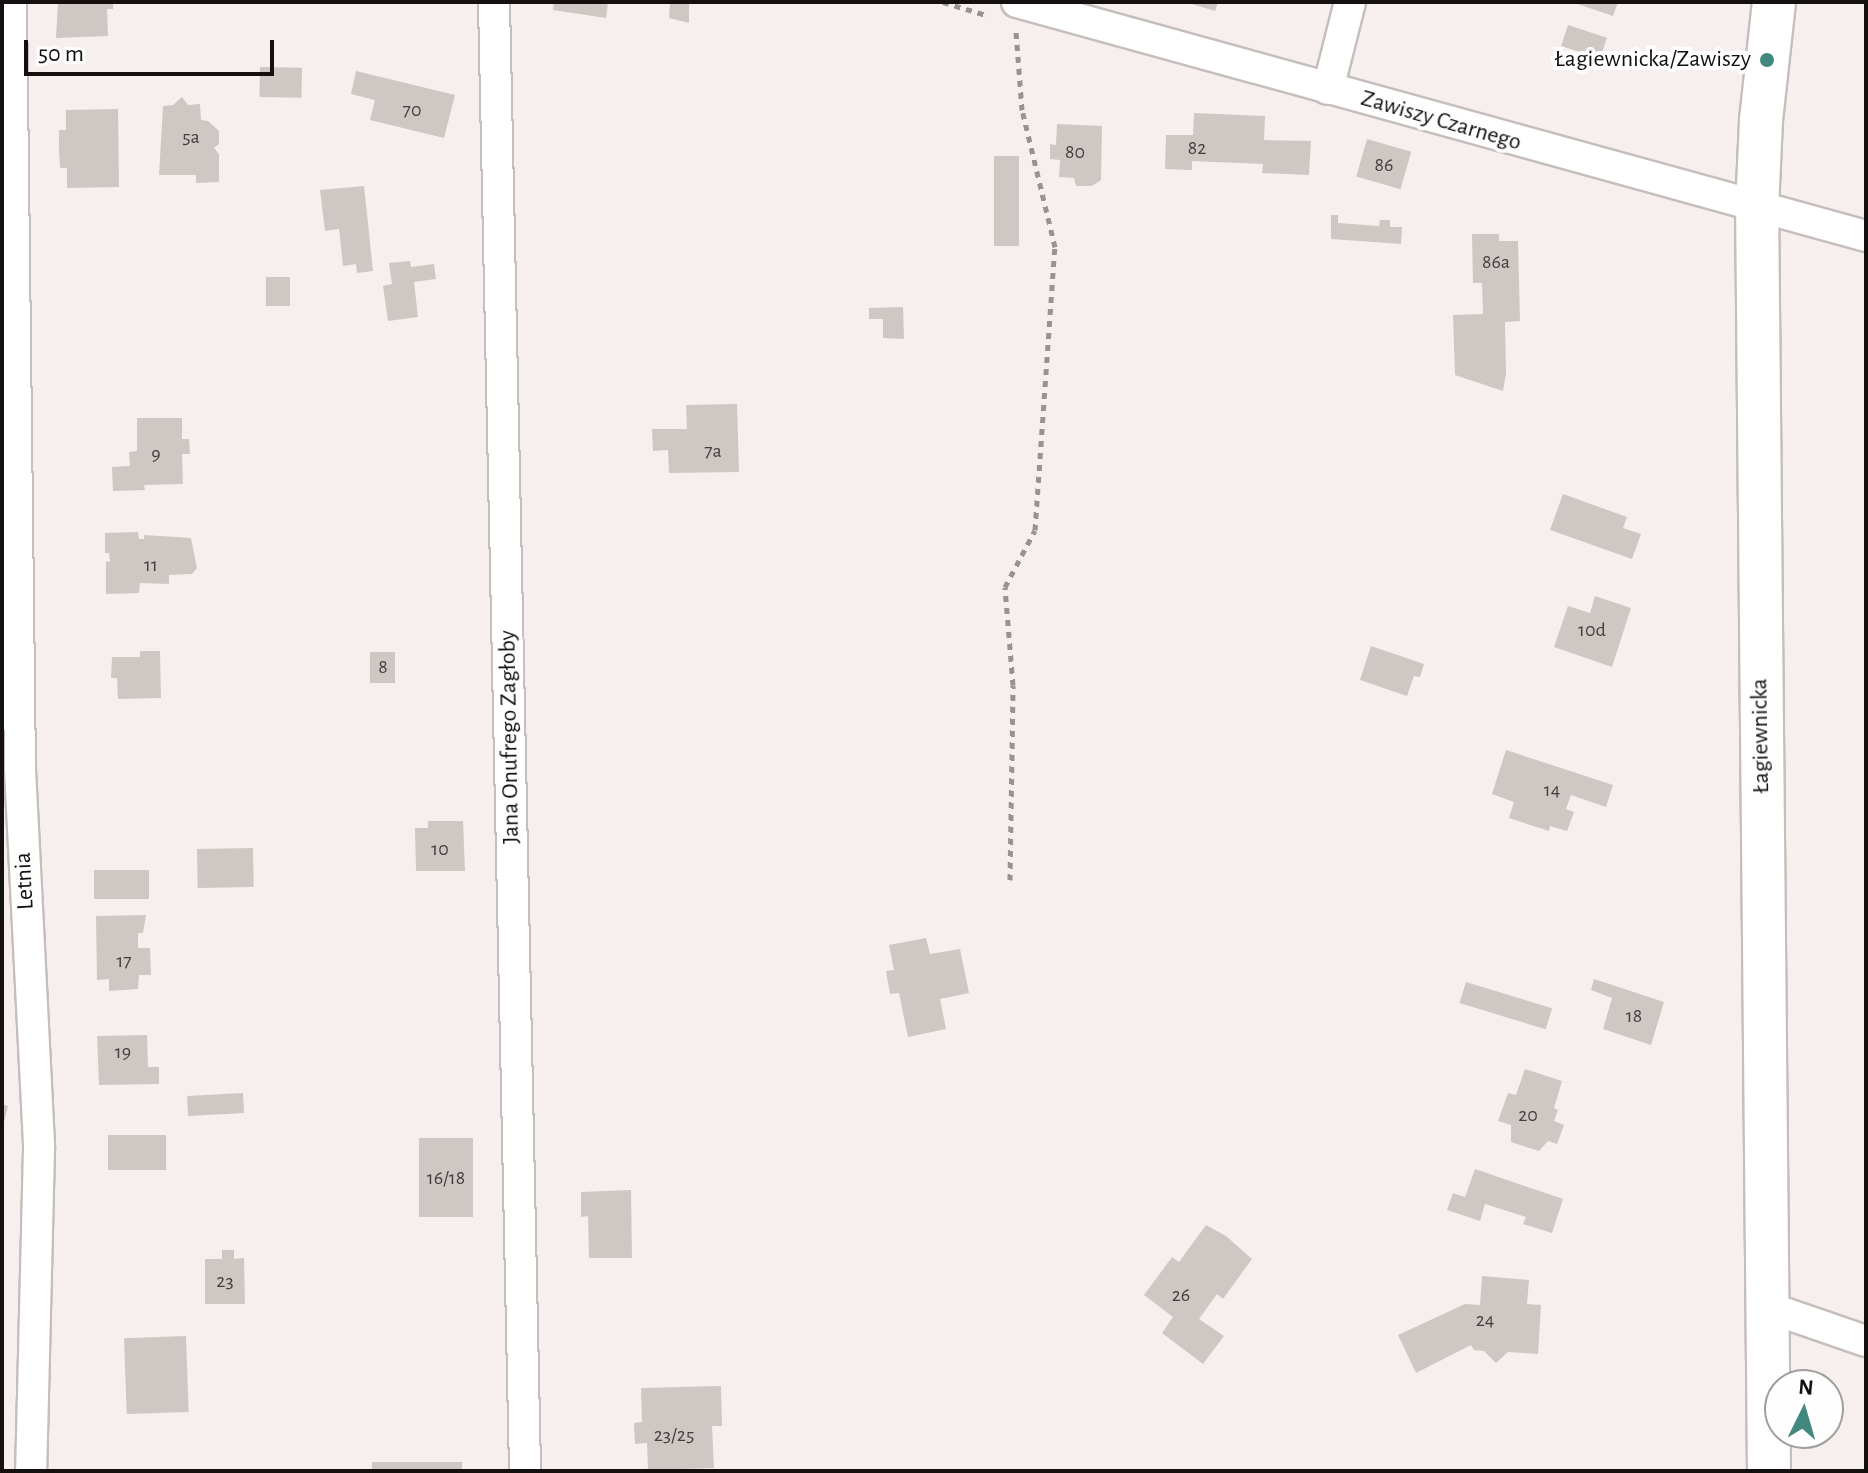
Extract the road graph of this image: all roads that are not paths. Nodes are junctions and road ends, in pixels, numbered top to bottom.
1 (11, 2) edge
2 (494, 2) edge
3 (1350, 2) edge
4 (1774, 2) edge
5 (1016, 13) edge
6 (1328, 89) junction
7 (1757, 209) junction
8 (1866, 236) edge
9 (11, 769) edge
10 (1767, 1307) junction
11 (1866, 1341) edge
12 (31, 1471) edge
13 (525, 1471) edge
14 (1769, 1471) edge

1 - 9 street, Letnia
2 - 13 street, Jana Onufrego Zagłoby
3 - 6 street
4 - 7 street, Łagiewnicka
5 - 6 street, Zawiszy Czarnego
6 - 7 street, Zawiszy Czarnego
7 - 8 street, Zawiszy Czarnego
7 - 10 street, Łagiewnicka
9 - 12 street, Letnia
10 - 11 street
10 - 14 street, Łagiewnicka

